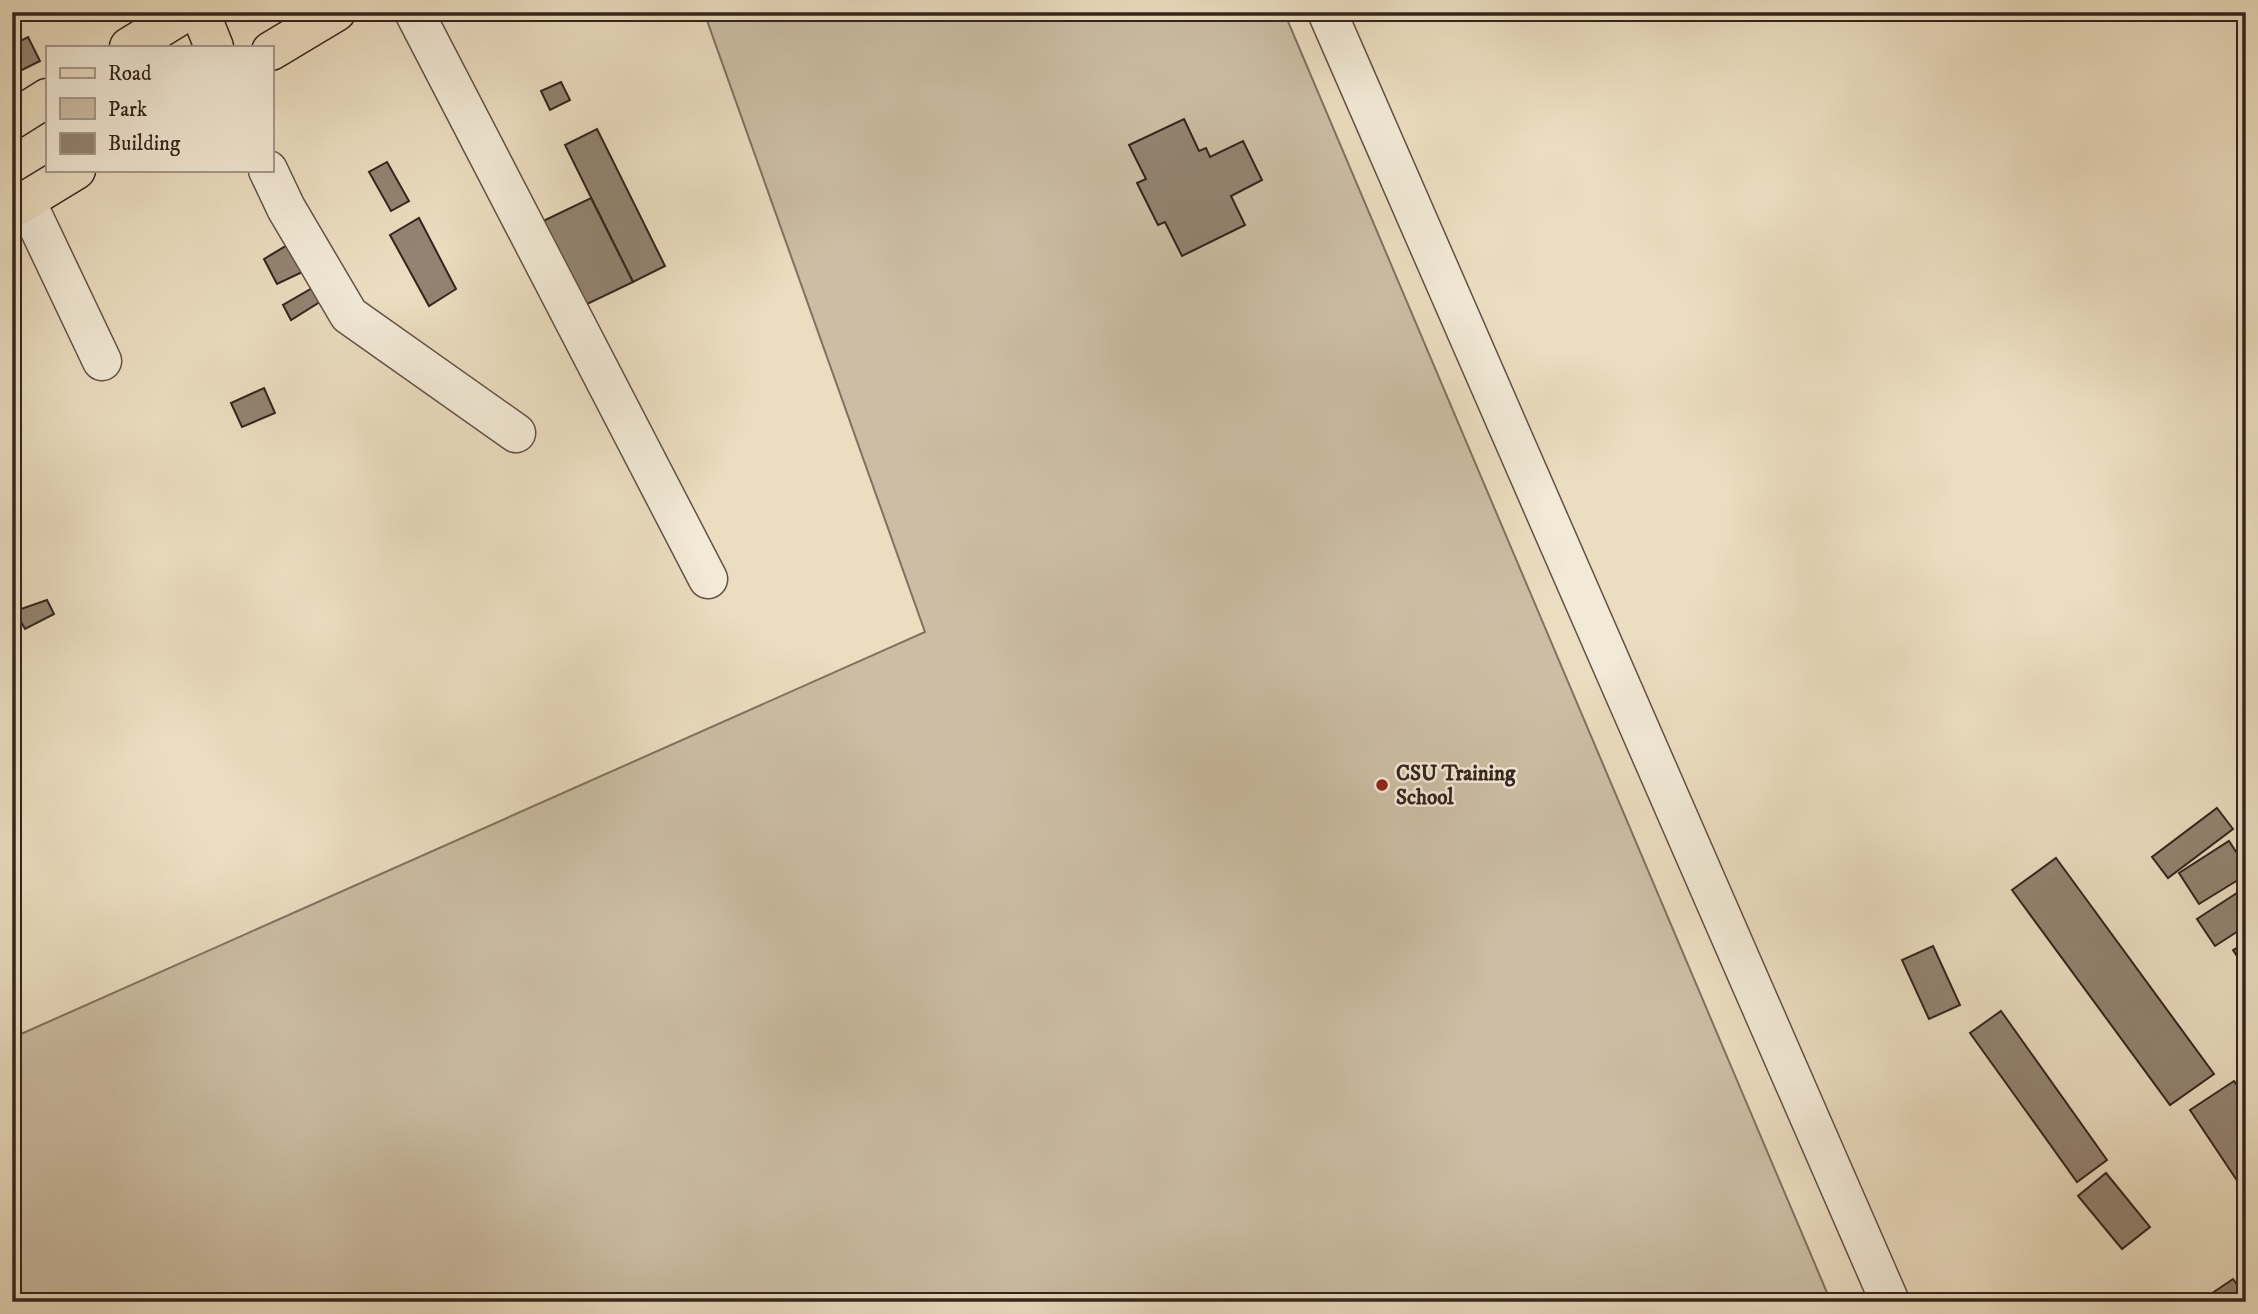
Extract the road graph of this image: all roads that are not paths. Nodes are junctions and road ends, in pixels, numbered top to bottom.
1 (186, 12) edge
2 (200, 12) edge
3 (336, 12) edge
4 (414, 12) edge
5 (1327, 12) edge
6 (132, 46) edge
7 (214, 46) edge
8 (273, 50) edge
9 (46, 99) edge
10 (12, 120) edge
11 (73, 172) edge
12 (269, 172) edge
13 (19, 205) edge
14 (102, 361) dead end
15 (516, 433) dead end
16 (708, 579) dead end
17 (1890, 1302) edge

1 - 6 main road
2 - 7 main road
3 - 8 main road
4 - 16 street
5 - 17 street
9 - 10 main road
11 - 13 main road
12 - 15 street
13 - 14 street

